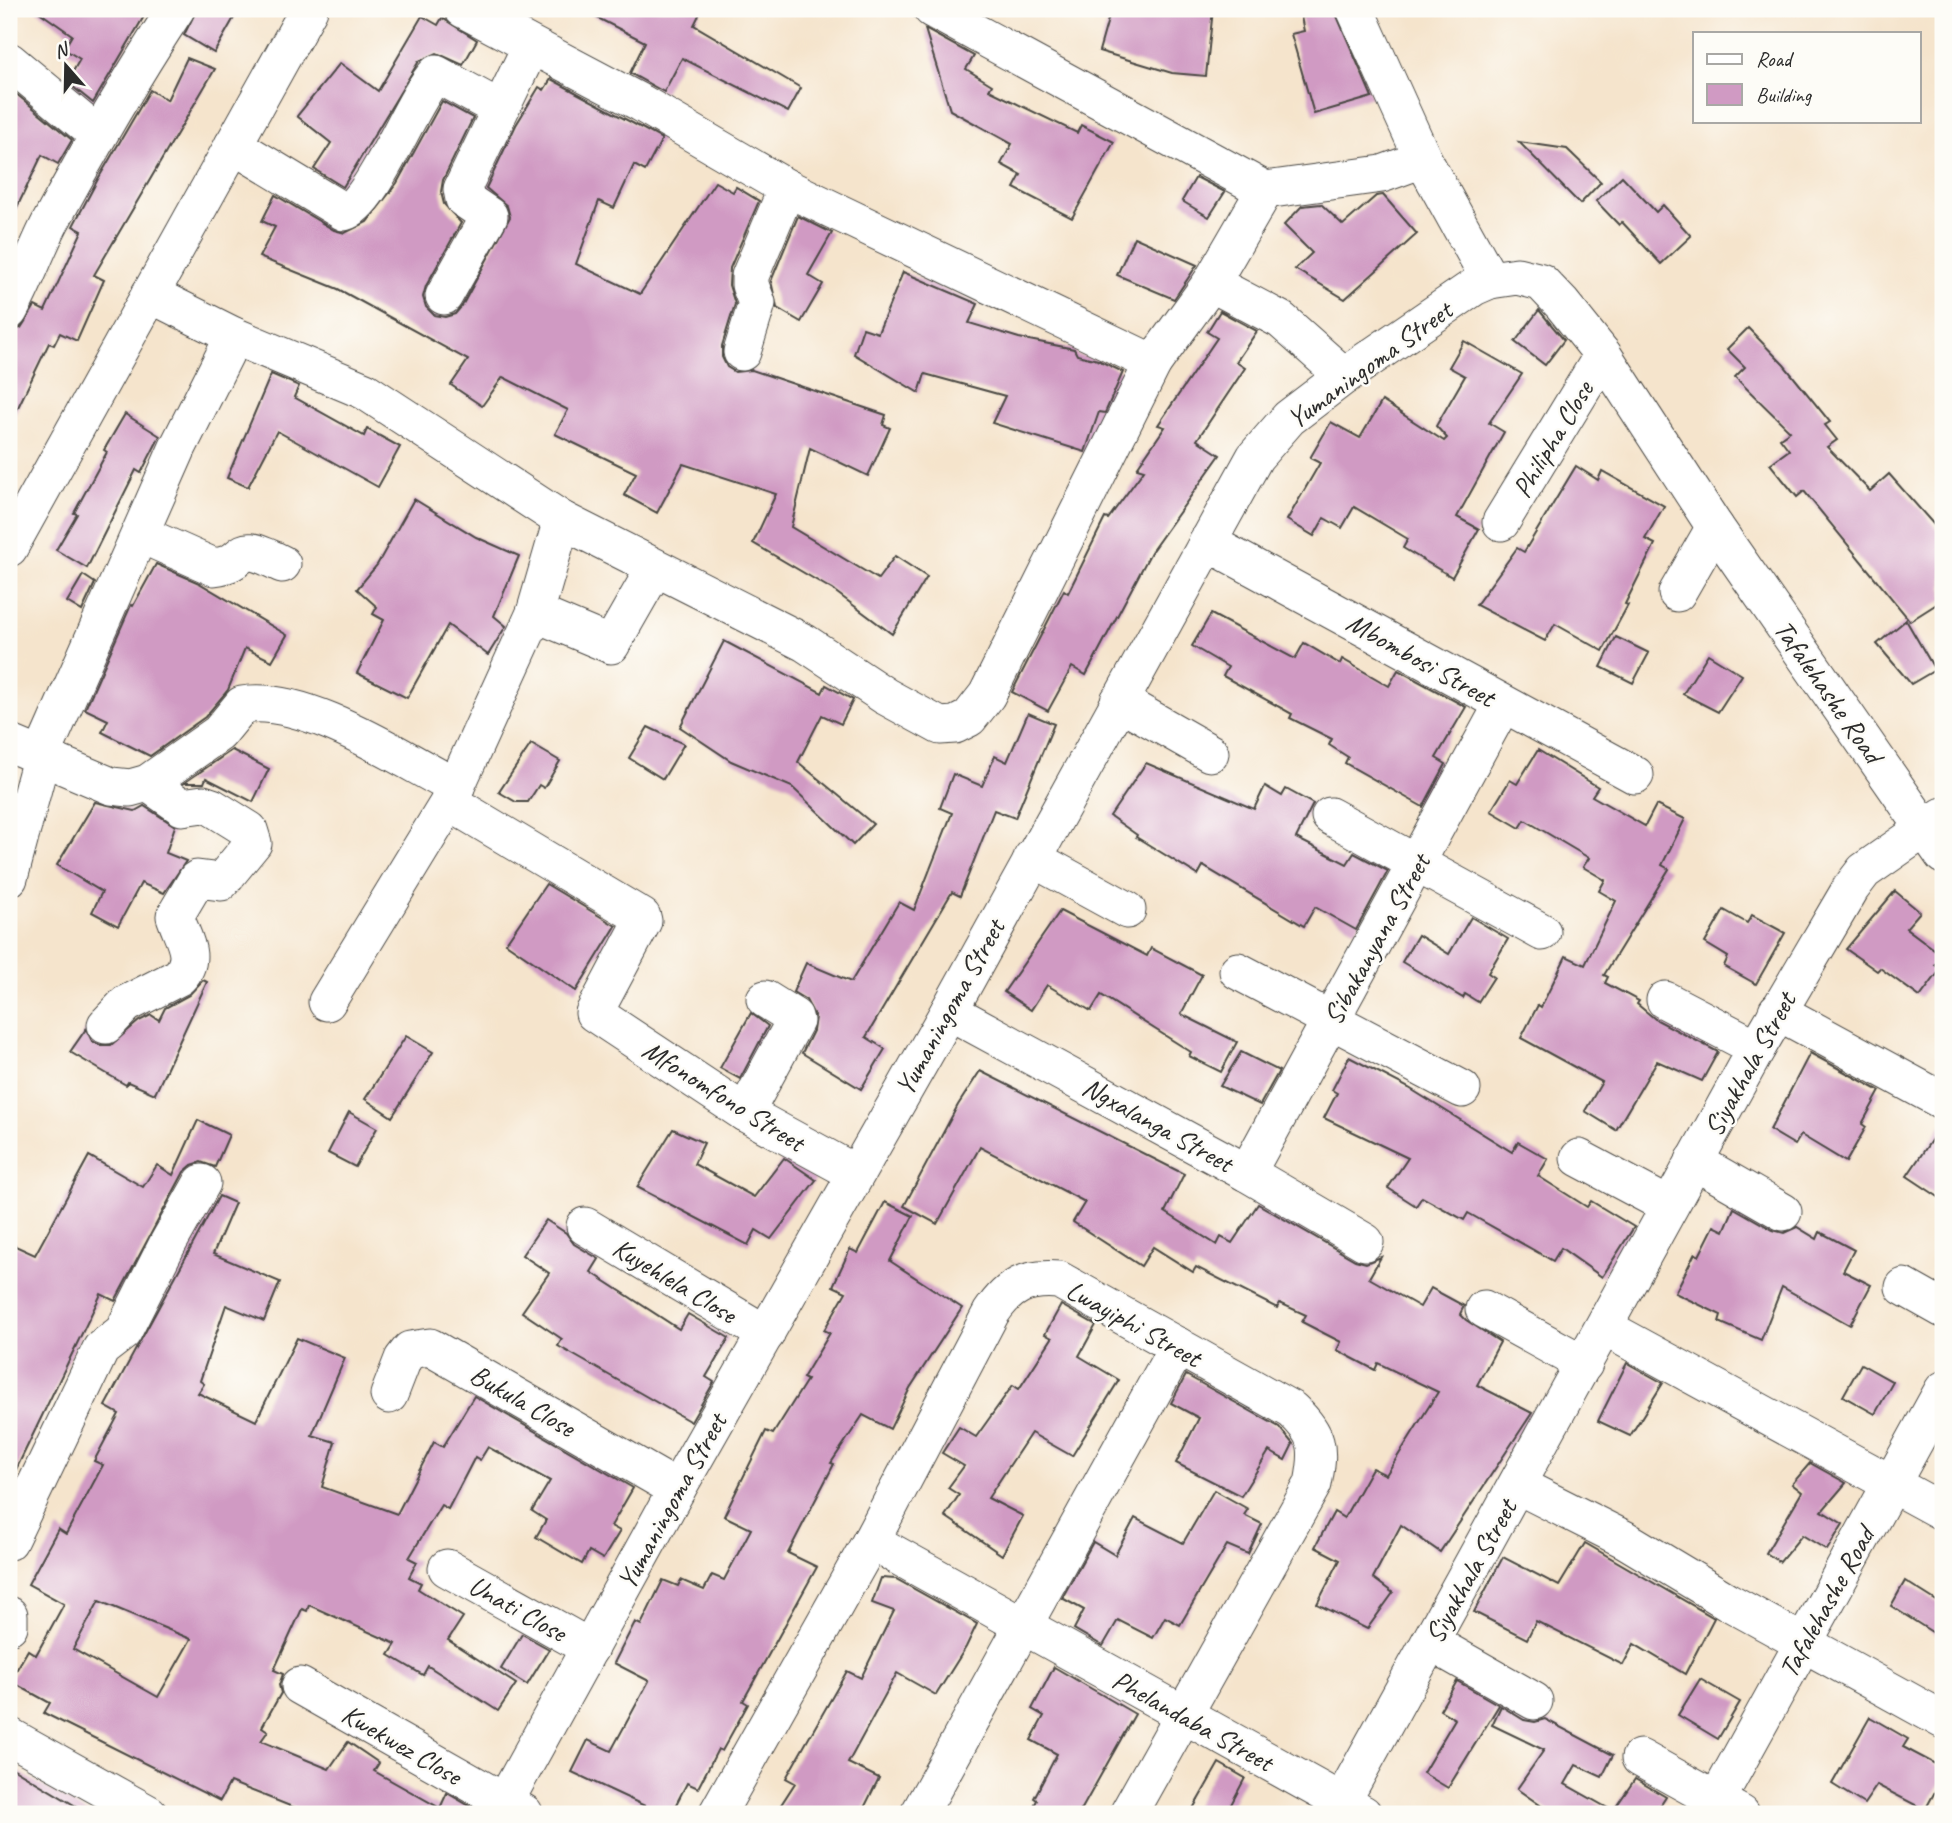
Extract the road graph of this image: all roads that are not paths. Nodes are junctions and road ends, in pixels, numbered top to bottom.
1 (176, 9) edge
2 (309, 9) edge
3 (463, 9) edge
4 (932, 9) edge
5 (1355, 9) edge
6 (531, 46) junction
7 (9, 61) edge
8 (500, 109) junction
9 (98, 135) junction
10 (233, 145) junction
11 (1423, 159) junction
12 (787, 188) junction
13 (1265, 190) junction
14 (18, 276) edge
15 (1490, 280) junction
16 (1211, 283) junction
17 (150, 294) junction
18 (444, 296) dead end
19 (9, 311) edge
20 (234, 336) junction
21 (742, 352) dead end
22 (1602, 355) junction
23 (1153, 363) junction
24 (1344, 376) junction
25 (562, 520) junction
26 (1501, 522) dead end
27 (1715, 527) junction
28 (140, 534) junction
29 (1207, 542) junction
30 (9, 548) edge
31 (282, 564) dead end
32 (656, 568) junction
33 (1677, 593) dead end
34 (535, 613) junction
35 (1119, 701) junction
36 (1503, 704) junction
37 (25, 749) edge
38 (1210, 753) dead end
39 (1635, 775) dead end
40 (148, 783) junction
41 (453, 795) junction
42 (1330, 816) dead end
43 (1937, 833) edge
44 (1032, 858) junction
45 (1418, 863) junction
46 (9, 877) edge
47 (1127, 910) dead end
48 (1542, 932) dead end
49 (1238, 971) dead end
50 (765, 999) dead end
51 (1665, 1000) dead end
52 (327, 1002) dead end
53 (949, 1011) junction
54 (1777, 1011) junction
55 (1332, 1019) junction
56 (106, 1025) dead end
57 (1757, 1048) junction
58 (1462, 1088) dead end
59 (1943, 1101) edge
60 (744, 1113) junction
61 (1579, 1158) dead end
62 (1694, 1161) junction
63 (855, 1173) junction
64 (1247, 1173) junction
65 (202, 1183) dead end
66 (1669, 1206) junction
67 (1783, 1212) dead end
68 (585, 1226) dead end
69 (1365, 1242) dead end
70 (1904, 1287) dead end
71 (1484, 1309) dead end
72 (1943, 1309) edge
73 (1604, 1327) junction
74 (766, 1334) junction
75 (1178, 1346) junction
76 (1584, 1364) junction
77 (1943, 1390) edge
78 (389, 1395) dead end
79 (1892, 1482) junction
80 (1517, 1486) junction
81 (677, 1489) junction
82 (1943, 1512) edge
83 (9, 1541) edge
84 (871, 1541) junction
85 (447, 1568) dead end
86 (9, 1615) edge
87 (9, 1626) edge
88 (1024, 1626) junction
89 (1430, 1642) junction
90 (1804, 1643) junction
91 (590, 1647) junction
92 (300, 1686) dead end
93 (1534, 1701) dead end
94 (1184, 1715) junction
95 (1943, 1720) edge
96 (9, 1736) edge
97 (1640, 1758) dead end
98 (509, 1810) edge
99 (1347, 1810) edge
100 (1722, 1810) edge
101 (149, 1814) edge
102 (717, 1814) edge
103 (919, 1814) edge
104 (1128, 1814) edge

1 - 9 street
2 - 10 street
3 - 6 street
4 - 13 street
5 - 11 street
6 - 8 street
6 - 12 street
7 - 9 street
8 - 10 street
8 - 18 street
9 - 14 street
10 - 17 street
11 - 13 street
11 - 15 street
12 - 21 street
12 - 23 street
13 - 16 street
14 - 19 street
15 - 22 street, Tafalehashe Road
15 - 24 street, Yumaningoma Street
16 - 23 street
16 - 24 street
17 - 20 street
17 - 30 street
20 - 25 street
20 - 28 street
22 - 26 street, Philipha Close
22 - 27 street, Tafalehashe Road
23 - 32 street
24 - 29 street, Yumaningoma Street
25 - 32 street
25 - 34 street
27 - 33 street
27 - 43 street, Tafalehashe Road
28 - 31 street
28 - 37 street
29 - 35 street, Yumaningoma Street
29 - 36 street, Mbombosi Street
32 - 34 street
34 - 41 street
35 - 38 street
35 - 44 street, Yumaningoma Street
36 - 39 street, Mbombosi Street
36 - 45 street, Sibakanyana Street
37 - 40 street
37 - 46 street
40 - 41 street
40 - 56 street
41 - 52 street
41 - 60 street, Mfonomfono Street
42 - 45 street
43 - 54 street, Siyakhala Street
44 - 47 street
44 - 53 street, Yumaningoma Street
45 - 48 street
45 - 55 street, Sibakanyana Street
49 - 55 street
50 - 60 street
51 - 57 street
53 - 63 street, Yumaningoma Street
53 - 64 street, Ngxalanga Street
54 - 57 street, Siyakhala Street
54 - 59 street
55 - 58 street
55 - 64 street, Sibakanyana Street
57 - 62 street, Siyakhala Street
60 - 63 street, Mfonomfono Street
61 - 66 street
62 - 66 street, Siyakhala Street
62 - 67 street
63 - 74 street, Yumaningoma Street
64 - 69 street, Ngxalanga Street
65 - 83 street
66 - 73 street, Siyakhala Street
68 - 74 street, Kuyehlela Close
70 - 72 street
71 - 76 street
73 - 76 street, Siyakhala Street
73 - 79 street
74 - 81 street, Yumaningoma Street
75 - 84 street, Lwayiphi Street
75 - 88 street
75 - 94 street, Lwayiphi Street
76 - 80 street, Siyakhala Street
77 - 79 street, Tafalehashe Road
78 - 81 street, Bukula Close
79 - 82 street
79 - 90 street, Tafalehashe Road
80 - 89 street, Siyakhala Street
80 - 90 street
81 - 91 street, Yumaningoma Street
84 - 88 street, Phelandaba Street
84 - 102 street, Lwayiphi Street
85 - 91 street, Unati Close
86 - 87 street
88 - 94 street, Phelandaba Street
88 - 103 street
89 - 93 street
89 - 99 street, Siyakhala Street
90 - 95 street
90 - 100 street, Tafalehashe Road
91 - 98 street, Yumaningoma Street
92 - 98 street, Kwekwez Close
94 - 99 street, Phelandaba Street
94 - 104 street, Lwayiphi Street
96 - 101 street
97 - 100 street

